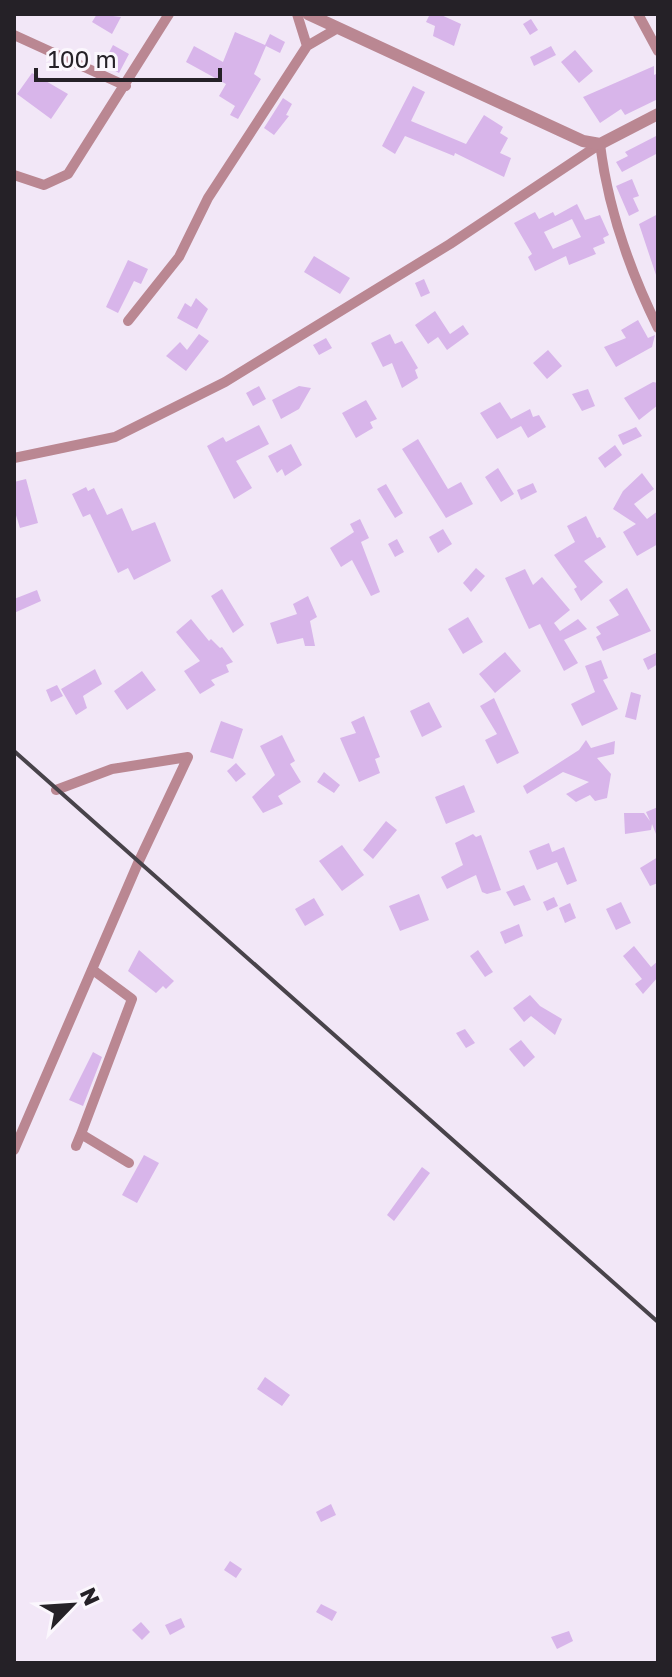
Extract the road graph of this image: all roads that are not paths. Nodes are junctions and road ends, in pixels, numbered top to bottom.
1 (169, 14) edge
2 (297, 14) edge
3 (308, 14) edge
4 (638, 14) edge
5 (338, 28) junction
6 (14, 35) edge
7 (307, 46) junction
8 (658, 51) edge
9 (126, 86) junction
10 (658, 114) edge
11 (600, 144) junction
12 (14, 175) edge
13 (128, 321) dead end
14 (658, 328) edge
15 (14, 458) edge
16 (56, 790) dead end
17 (93, 970) junction
18 (81, 1134) junction
19 (76, 1146) dead end
20 (14, 1150) edge
21 (129, 1163) dead end

1 - 9 street
2 - 7 street
3 - 5 street
4 - 8 street
5 - 7 street
5 - 11 street
6 - 9 street
7 - 13 street
9 - 12 street
10 - 11 street
11 - 14 street
11 - 15 street
16 - 17 street
17 - 18 street
17 - 20 street
18 - 19 street
18 - 21 street

